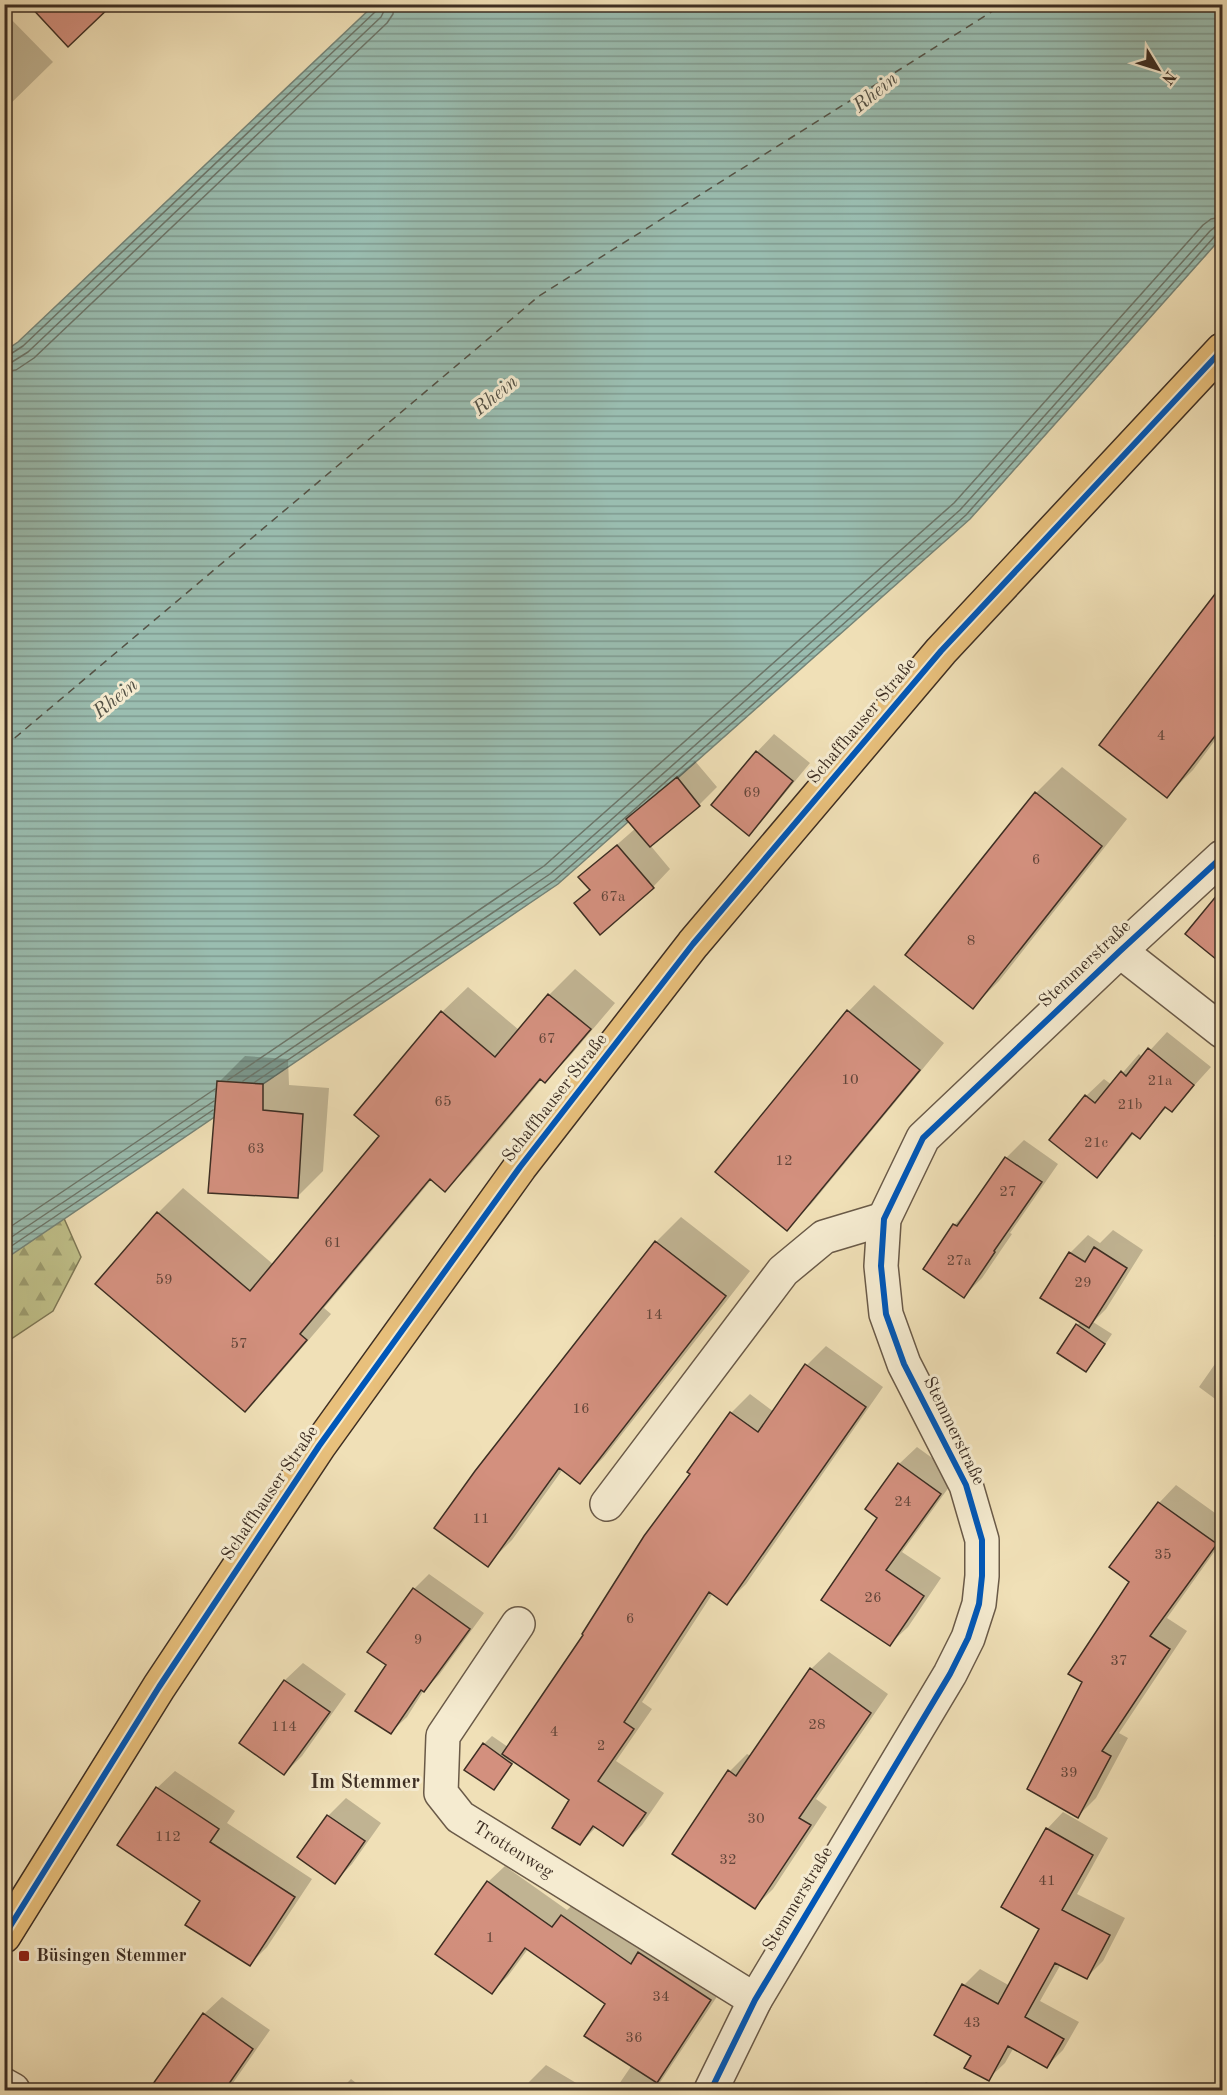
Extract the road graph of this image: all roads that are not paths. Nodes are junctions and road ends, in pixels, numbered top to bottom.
1 (1222, 350) edge
2 (1222, 857) edge
3 (1120, 951) junction
4 (1222, 1031) edge
5 (884, 1219) junction
6 (608, 1504) dead end
7 (518, 1624) dead end
8 (4, 1936) edge
9 (755, 2000) junction
10 (4, 2085) edge
11 (13, 2091) edge
12 (711, 2091) edge

1 - 8 main road, Schaffhauser Straße
2 - 3 street, Stemmerstraße
3 - 4 street, Stemmerstraße
3 - 5 street, Stemmerstraße
5 - 6 street
5 - 9 street, Stemmerstraße
7 - 9 street, Trottenweg
9 - 12 street, Stemmerstraße
10 - 11 street

